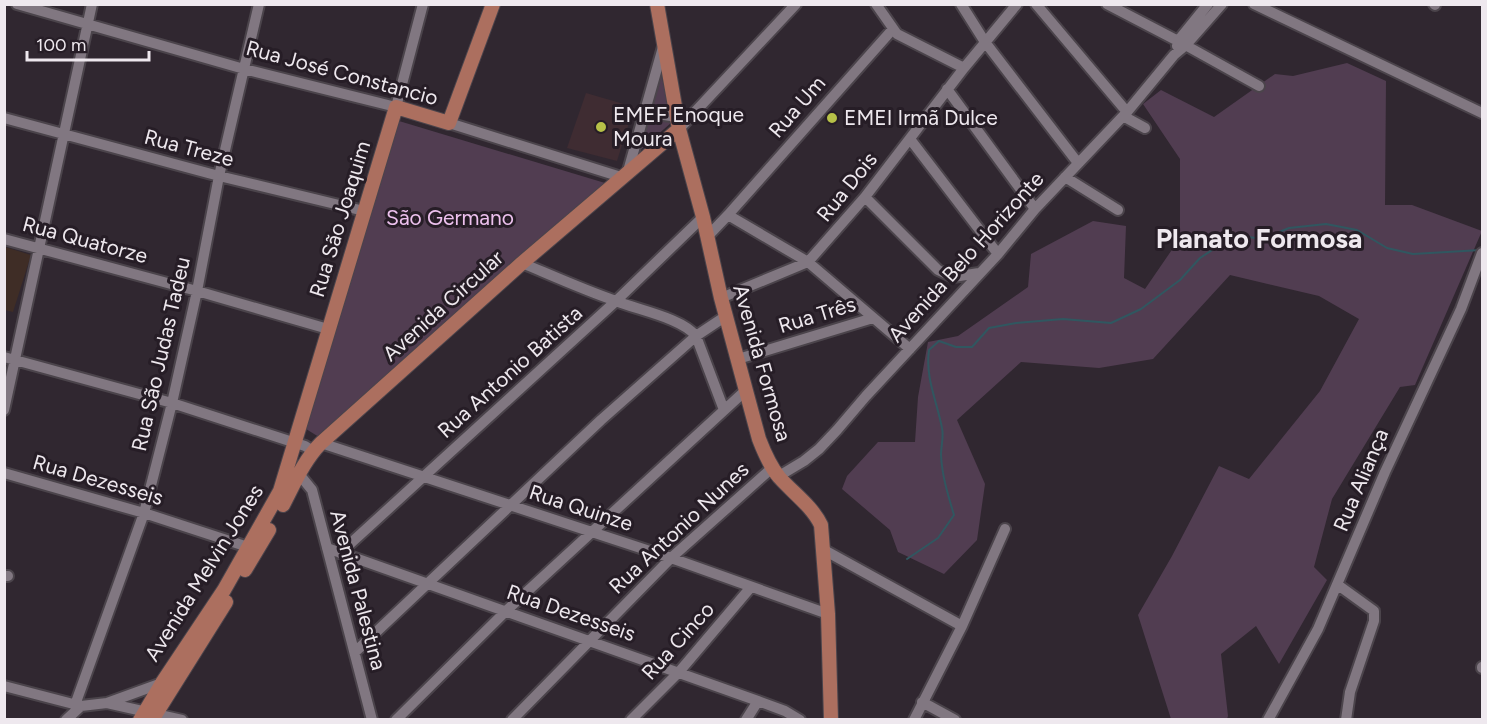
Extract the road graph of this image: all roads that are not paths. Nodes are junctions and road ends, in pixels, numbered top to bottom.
1 (17, 4) edge
2 (92, 4) edge
3 (259, 4) edge
4 (423, 4) edge
5 (657, 4) edge
6 (796, 4) edge
7 (876, 4) edge
8 (960, 4) edge
9 (1017, 4) edge
10 (1036, 4) edge
11 (1107, 4) edge
12 (1208, 4) edge
13 (1222, 4) edge
14 (1254, 4) edge
15 (489, 5) edge
16 (786, 9) edge
17 (87, 24) junction
18 (892, 30) junction
19 (985, 42) junction
20 (1182, 43) junction
21 (663, 47) junction
22 (964, 68) junction
23 (244, 69) junction
24 (1259, 86) dead end
25 (947, 89) junction
26 (396, 106) junction
27 (645, 112) junction
28 (1482, 112) edge
29 (1125, 114) junction
30 (4, 118) edge
31 (448, 123) junction
32 (678, 123) junction
33 (1145, 128) dead end
34 (65, 134) junction
35 (910, 139) junction
36 (1078, 163) junction
37 (625, 174) junction
38 (219, 176) junction
39 (1065, 177) junction
40 (865, 197) junction
41 (1035, 209) junction
42 (1118, 210) dead end
43 (364, 211) junction
44 (728, 215) junction
45 (703, 217) junction
46 (707, 237) junction
47 (4, 239) edge
48 (40, 248) junction
49 (1482, 253) edge
50 (998, 254) junction
51 (808, 262) junction
52 (522, 263) junction
53 (979, 273) junction
54 (197, 291) junction
55 (721, 298) junction
56 (616, 301) junction
57 (726, 316) junction
58 (873, 318) junction
59 (328, 329) junction
60 (696, 336) junction
61 (910, 349) junction
62 (4, 357) edge
63 (738, 359) junction
64 (16, 360) junction
65 (745, 391) junction
66 (172, 403) junction
67 (4, 410) edge
68 (724, 410) junction
69 (295, 444) junction
70 (317, 447) junction
71 (775, 472) junction
72 (4, 473) edge
73 (299, 474) junction
74 (423, 478) junction
75 (510, 506) junction
76 (144, 513) junction
77 (1005, 529) dead end
78 (593, 532) junction
79 (249, 547) junction
80 (327, 548) junction
81 (824, 550) junction
82 (340, 553) junction
83 (671, 558) junction
84 (426, 584) junction
85 (1338, 585) junction
86 (751, 587) junction
87 (506, 611) junction
88 (828, 614) junction
89 (962, 626) junction
90 (590, 640) junction
91 (355, 652) junction
92 (679, 672) junction
93 (162, 683) junction
94 (4, 686) edge
95 (758, 701) junction
96 (922, 702) junction
97 (107, 703) junction
98 (78, 705) junction
99 (148, 716) edge
100 (66, 720) edge
101 (182, 720) edge
102 (372, 720) edge
103 (396, 720) edge
104 (512, 720) edge
105 (631, 720) edge
106 (746, 720) edge
107 (800, 720) edge
108 (831, 720) edge
109 (914, 720) edge
110 (955, 720) edge
111 (1268, 720) edge
112 (1346, 720) edge

1 - 17 street, Rua José Constancio
2 - 17 street
3 - 23 street, Rua São Judas Tadeu
4 - 26 street, Rua São Joaquim
5 - 21 main road, Avenida Formosa
6 - 16 street, Avenida Circular
7 - 18 street
8 - 19 street
9 - 19 street, Rua Dois
10 - 29 street
11 - 20 street
12 - 20 street, Avenida Belo Horizonte
13 - 20 street, Avenida Belo Horizonte
14 - 28 street
15 - 31 main road
16 - 32 street, Avenida Circular
17 - 23 street, Rua José Constancio
17 - 34 street
18 - 22 street
18 - 44 street, Rua Um
19 - 22 street, Rua Dois
19 - 36 street
20 - 24 street
20 - 29 street, Avenida Belo Horizonte
21 - 27 street
21 - 32 main road, Avenida Formosa
22 - 25 street, Rua Dois
23 - 26 street, Rua José Constancio
23 - 38 street, Rua São Judas Tadeu
25 - 35 street, Rua Dois
25 - 41 street
26 - 31 main road, Rua José Constancio
26 - 43 main road, Rua São Joaquim
27 - 32 street
27 - 37 street
29 - 33 street
29 - 36 street, Avenida Belo Horizonte
30 - 34 street, Rua Treze
31 - 37 street, Rua José Constancio
32 - 37 main road, Avenida Circular
32 - 45 main road, Avenida Formosa
34 - 38 street, Rua Treze
34 - 48 street
35 - 40 street, Rua Dois
35 - 50 street
36 - 39 street, Avenida Belo Horizonte
37 - 52 main road, Avenida Circular
38 - 43 street, Rua Treze
38 - 54 street, Rua São Judas Tadeu
39 - 41 street, Avenida Belo Horizonte
39 - 42 street
40 - 51 street, Rua Dois
40 - 53 street
41 - 50 street, Avenida Belo Horizonte
43 - 59 main road, Rua São Joaquim
44 - 46 street, Rua Um
44 - 51 street
45 - 46 main road, Avenida Formosa
45 - 56 street, Rua Antonio Batista
46 - 55 main road, Avenida Formosa
47 - 48 street, Rua Quatorze
48 - 54 street, Rua Quatorze
48 - 64 street
49 - 85 street, Rua Aliança
50 - 53 street, Avenida Belo Horizonte
51 - 55 street, Rua Dois
51 - 58 street
52 - 56 street
52 - 70 main road, Avenida Circular
53 - 61 street, Avenida Belo Horizonte
54 - 59 street, Rua Quatorze
54 - 66 street, Rua São Judas Tadeu
55 - 57 main road, Avenida Formosa
56 - 60 street
56 - 74 street, Rua Antonio Batista
57 - 60 street
57 - 63 main road, Avenida Formosa
58 - 61 street
58 - 63 street, Rua Três
59 - 69 main road, Rua São Joaquim
60 - 68 street
60 - 75 street
61 - 71 street, Avenida Belo Horizonte
62 - 64 street
63 - 65 main road, Avenida Formosa
64 - 66 street
64 - 67 street
65 - 68 street
65 - 71 main road, Avenida Formosa
66 - 69 street
66 - 76 street, Rua São Judas Tadeu
68 - 78 street
69 - 70 street
69 - 79 main road, Avenida Melvin Jones
70 - 73 main road, Avenida Melvin Jones
70 - 74 street, Rua Quinze
71 - 81 main road, Avenida Formosa
71 - 83 street, Rua Antonio Nunes
72 - 76 street, Rua Dezesseis
73 - 80 street, Avenida Palestina
73 - 99 main road, Avenida Melvin Jones
74 - 75 street, Rua Quinze
74 - 82 street, Rua Antonio Batista
75 - 78 street, Rua Quinze
75 - 84 street
76 - 79 street, Rua Dezesseis
76 - 98 street, Rua São Judas Tadeu
77 - 89 street
78 - 83 street, Rua Quinze
78 - 87 street
79 - 93 main road, Avenida Melvin Jones
80 - 82 street, Rua Dezesseis
80 - 91 street, Avenida Palestina
81 - 88 main road, Avenida Formosa
81 - 89 street
82 - 84 street, Rua Dezesseis
83 - 86 street, Rua Quinze
83 - 90 street, Rua Antonio Nunes
84 - 87 street, Rua Dezesseis
84 - 91 street
85 - 111 street, Rua Aliança
85 - 112 street
86 - 88 street, Rua Quinze
86 - 92 street, Rua Cinco
87 - 90 street, Rua Dezesseis
87 - 103 street
88 - 108 main road, Avenida Formosa
89 - 96 street
90 - 92 street, Rua Dezesseis
90 - 104 street, Rua Antonio Nunes
91 - 102 street, Avenida Palestina
92 - 95 street, Rua Dezesseis
92 - 105 street, Rua Cinco
93 - 97 street
93 - 99 main road, Avenida Melvin Jones
94 - 98 street
95 - 106 street
95 - 107 street, Rua Dezesseis
96 - 109 street
96 - 110 street
97 - 98 street
97 - 99 street
98 - 100 street
99 - 101 street

